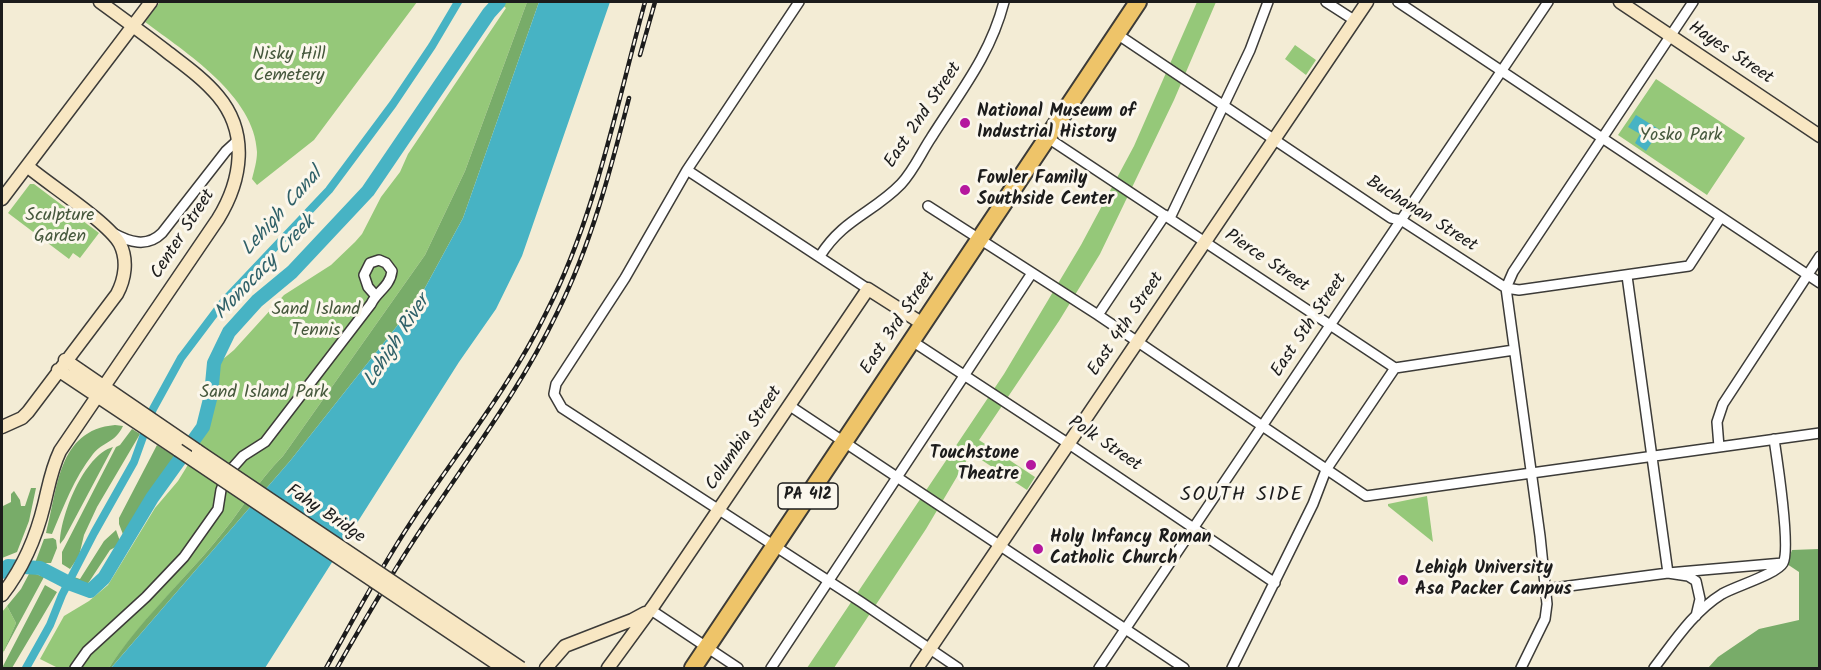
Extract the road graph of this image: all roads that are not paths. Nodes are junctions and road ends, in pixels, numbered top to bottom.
1 (100, 2) edge
2 (151, 2) edge
3 (799, 2) edge
4 (1004, 2) edge
5 (1138, 2) edge
6 (1268, 2) edge
7 (1326, 2) edge
8 (1366, 2) edge
9 (1398, 2) edge
10 (1548, 2) edge
11 (1620, 2) edge
12 (1693, 2) edge
13 (1354, 20) junction
14 (132, 26) junction
15 (1117, 34) junction
16 (1670, 35) junction
17 (1501, 70) junction
18 (1224, 106) junction
19 (1820, 136) edge
20 (1048, 138) junction
21 (1602, 138) junction
22 (238, 140) junction
23 (1273, 140) junction
24 (27, 166) junction
25 (687, 170) junction
26 (2, 199) edge
27 (928, 206) dead end
28 (1167, 217) junction
29 (1721, 217) junction
30 (1401, 220) junction
31 (107, 230) junction
32 (980, 239) junction
33 (1205, 241) junction
34 (820, 256) junction
35 (1820, 256) edge
36 (1032, 273) junction
37 (1807, 275) junction
38 (1627, 276) junction
39 (1820, 283) edge
40 (1506, 288) junction
41 (868, 289) junction
42 (375, 295) dead end
43 (1098, 315) junction
44 (923, 324) junction
45 (1330, 325) junction
46 (912, 340) junction
47 (1137, 342) junction
48 (1514, 350) junction
49 (61, 365) junction
50 (1395, 368) junction
51 (965, 376) junction
52 (103, 393) junction
53 (790, 406) junction
54 (1262, 426) junction
55 (2, 427) edge
56 (1820, 433) edge
57 (1774, 440) junction
58 (844, 442) junction
59 (1069, 444) junction
60 (1719, 447) junction
61 (1651, 457) junction
62 (1326, 470) junction
63 (1532, 473) junction
64 (897, 478) junction
65 (719, 510) junction
66 (1194, 528) junction
67 (774, 547) junction
68 (1000, 547) junction
69 (1783, 563) junction
70 (1668, 573) junction
71 (830, 582) junction
72 (1275, 583) junction
73 (1546, 589) junction
74 (2, 595) edge
75 (651, 610) junction
76 (1695, 616) junction
77 (1126, 630) junction
78 (707, 648) junction
79 (930, 649) junction
80 (75, 669) edge
81 (504, 669) edge
82 (521, 669) edge
83 (546, 669) edge
84 (608, 669) edge
85 (693, 669) edge
86 (738, 669) edge
87 (771, 669) edge
88 (917, 669) edge
89 (958, 669) edge
90 (1100, 669) edge
91 (1184, 669) edge
92 (1232, 669) edge
93 (1521, 669) edge
94 (1654, 669) edge

1 - 14 main road, Center Street
2 - 14 main road
3 - 25 street
4 - 34 street, East 2nd Street
5 - 15 highway, East 3rd Street / PA 412
6 - 18 street
7 - 13 street
8 - 13 main road, East 4th Street
9 - 17 street
10 - 17 street, East 5th Street
11 - 16 main road, Hayes Street
12 - 16 street
13 - 23 main road, East 4th Street
14 - 22 main road, Center Street
14 - 24 main road
15 - 18 street, Buchanan Street
15 - 20 highway, East 3rd Street / PA 412
16 - 19 main road, Hayes Street
16 - 21 street
17 - 21 street
17 - 30 street, East 5th Street
18 - 23 street, Buchanan Street
18 - 28 street
20 - 28 street, Pierce Street
20 - 32 highway, East 3rd Street / PA 412
21 - 29 street
21 - 40 street
22 - 31 street
22 - 52 main road, Center Street
23 - 30 street, Buchanan Street
23 - 33 main road, East 4th Street
24 - 26 main road
24 - 31 main road
25 - 34 street
25 - 65 street
27 - 32 street
28 - 33 street, Pierce Street
28 - 43 street
29 - 37 street
29 - 38 street
30 - 40 street, Buchanan Street
30 - 45 street, East 5th Street
31 - 49 main road
32 - 36 street
32 - 44 highway, East 3rd Street / PA 412
33 - 45 street, Pierce Street
33 - 47 main road, East 4th Street
34 - 41 street
35 - 37 street
36 - 43 street
36 - 51 street
37 - 39 street
37 - 60 street
38 - 40 street
38 - 61 street
40 - 48 street
41 - 44 main road
41 - 53 main road, Columbia Street
42 - 80 street
43 - 47 street
44 - 46 highway, East 3rd Street / PA 412
45 - 50 street, Pierce Street
45 - 54 street, East 5th Street
46 - 51 street, Polk Street
46 - 58 highway, East 3rd Street / PA 412
47 - 54 street
47 - 59 main road, East 4th Street
48 - 50 street
48 - 63 street
49 - 52 main road
49 - 55 main road
50 - 62 street
51 - 59 street, Polk Street
51 - 64 street
52 - 74 main road, Center Street
52 - 81 main road, Fahy Bridge, bridge
52 - 82 main road, Fahy Bridge, bridge
53 - 58 street
53 - 65 main road, Columbia Street
54 - 62 street
54 - 66 street, East 5th Street
56 - 57 street
57 - 60 street
57 - 69 street
58 - 64 street
58 - 67 highway, East 3rd Street / PA 412
59 - 66 street, Polk Street
59 - 68 main road, East 4th Street
60 - 61 street
61 - 63 street
61 - 70 street
62 - 63 street
62 - 72 street
63 - 73 street
64 - 68 street
64 - 71 street
65 - 67 street
65 - 75 main road, Columbia Street
66 - 72 street, Polk Street
66 - 77 street, East 5th Street
67 - 71 street
67 - 78 highway, East 3rd Street / PA 412
68 - 77 street
68 - 79 main road, East 4th Street
69 - 70 street
69 - 76 street
70 - 73 street
70 - 76 street
71 - 79 street
71 - 87 street
72 - 92 street
73 - 93 street
75 - 78 street
75 - 83 main road
75 - 84 main road, Columbia Street
76 - 94 street
77 - 90 street, East 5th Street
77 - 91 street
78 - 85 highway, East 3rd Street / PA 412
78 - 86 street
79 - 88 main road, East 4th Street
79 - 89 street

